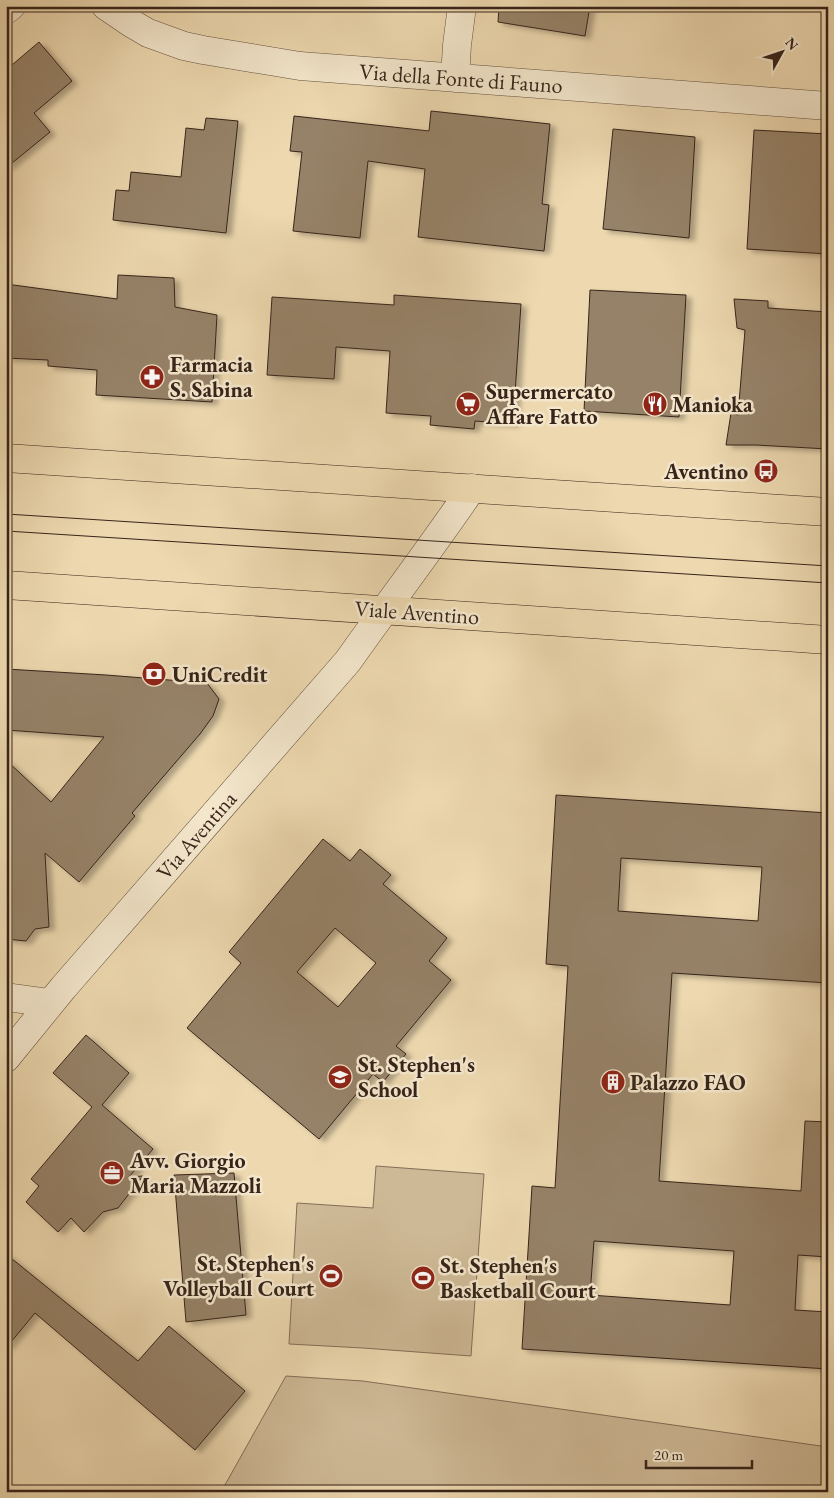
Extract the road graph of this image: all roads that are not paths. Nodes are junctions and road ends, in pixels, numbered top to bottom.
1 (11, 6) edge
2 (106, 6) edge
3 (462, 6) edge
4 (6, 10) edge
5 (455, 78) junction
6 (828, 106) edge
7 (6, 458) edge
8 (472, 488) junction
9 (828, 512) edge
10 (6, 585) edge
11 (384, 609) junction
12 (828, 640) edge
13 (6, 997) edge
14 (50, 1003) junction
15 (6, 1058) edge

1 - 4 street
2 - 5 street, Via della Fonte di Fauno
3 - 5 street
5 - 6 street, Via della Fonte di Fauno
7 - 8 main road
8 - 9 main road
8 - 11 street, Via Aventina
10 - 11 main road, Viale Aventino
11 - 12 main road, Viale Aventino
11 - 14 street, Via Aventina
13 - 14 street
14 - 15 street, Via Aventina

